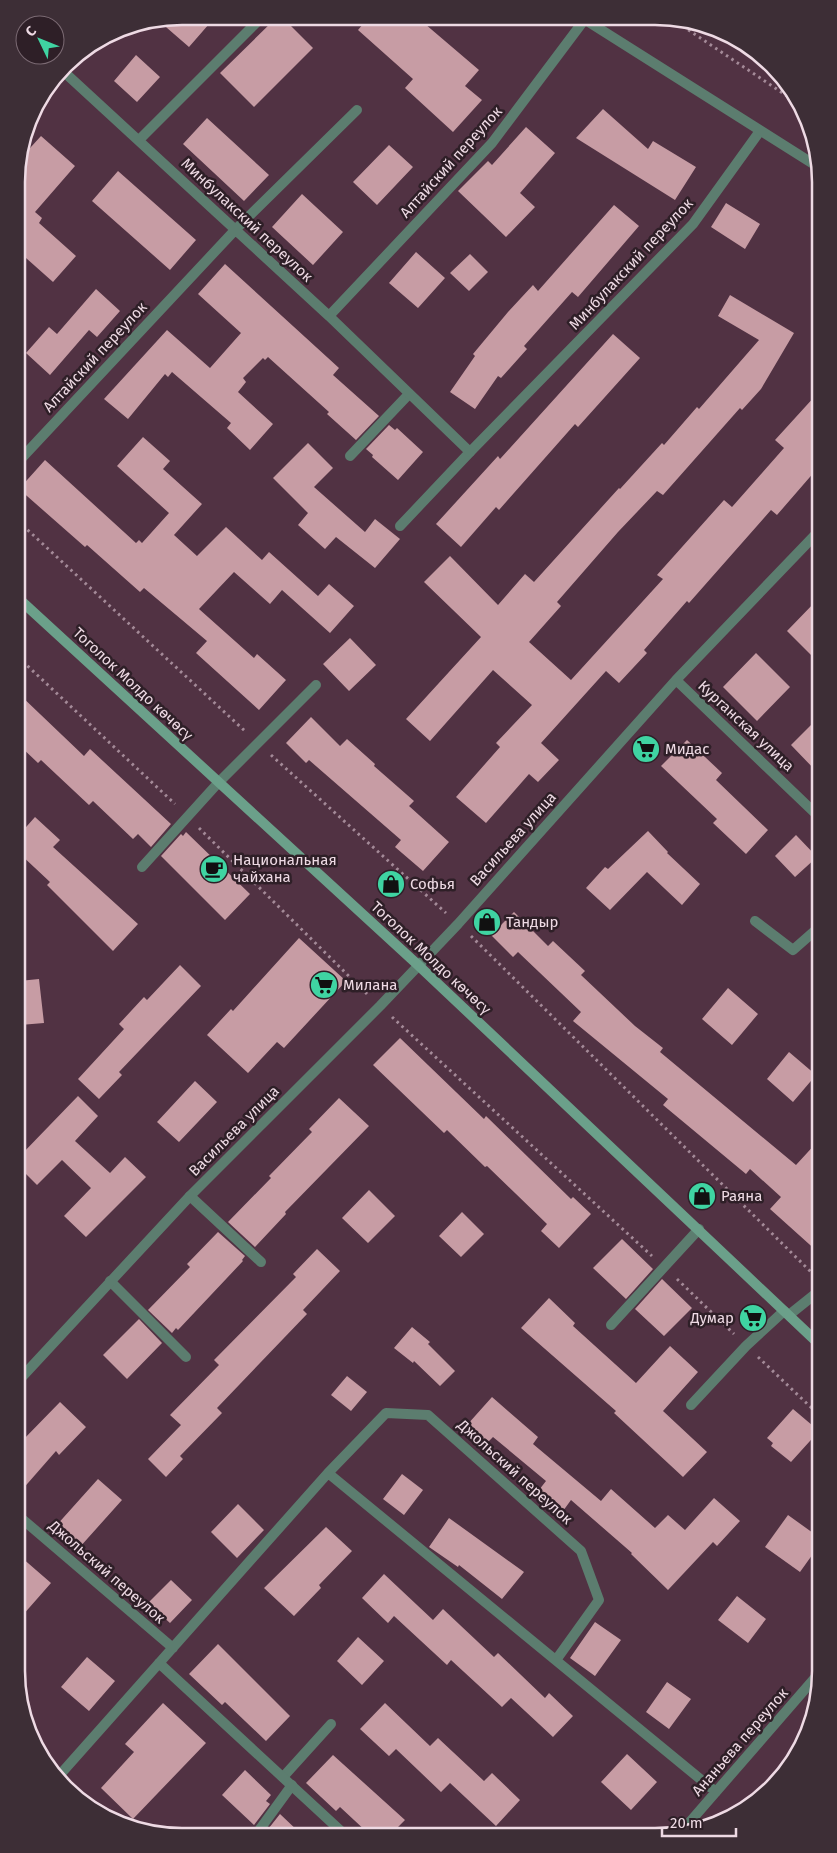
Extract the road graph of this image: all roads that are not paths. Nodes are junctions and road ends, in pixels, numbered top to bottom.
1 (254, 25) edge
2 (580, 25) edge
3 (593, 25) edge
4 (68, 75) edge
5 (357, 110) dead end
6 (760, 131) junction
7 (139, 140) junction
8 (811, 163) edge
9 (236, 229) junction
10 (329, 316) junction
11 (409, 394) junction
12 (470, 452) junction
13 (25, 455) edge
14 (350, 456) dead end
15 (400, 526) dead end
16 (812, 538) edge
17 (25, 604) edge
18 (676, 680) junction
19 (316, 685) dead end
20 (218, 783) junction
21 (812, 810) edge
22 (142, 866) dead end
23 (755, 921) dead end
24 (812, 933) edge
25 (418, 965) junction
26 (190, 1196) junction
27 (699, 1229) junction
28 (261, 1262) dead end
29 (110, 1281) junction
30 (812, 1296) edge
31 (786, 1313) junction
32 (610, 1325) dead end
33 (812, 1337) edge
34 (186, 1358) dead end
35 (25, 1374) edge
36 (691, 1405) dead end
37 (328, 1473) junction
38 (25, 1521) edge
39 (172, 1648) junction
40 (556, 1660) junction
41 (160, 1663) junction
42 (812, 1681) edge
43 (331, 1724) dead end
44 (63, 1772) edge
45 (283, 1777) junction
46 (292, 1785) junction
47 (716, 1792) junction
48 (688, 1824) edge
49 (261, 1828) edge
50 (338, 1828) edge

1 - 7 street
2 - 10 street, Алтайский переулок
3 - 6 street
4 - 7 street, Минбулакский переулок
5 - 9 street, Алтайский переулок
6 - 8 street
6 - 12 street, Минбулакский переулок
7 - 9 street, Минбулакский переулок
9 - 10 street, Минбулакский переулок
9 - 13 street, Алтайский переулок
10 - 11 street, Минбулакский переулок
11 - 12 street, Минбулакский переулок
11 - 14 street
12 - 15 street, Минбулакский переулок
16 - 18 street, Васильева улица
17 - 20 main road, Тоголок Молдо көчөсү
18 - 21 street, Курганская улица
18 - 25 street, Васильева улица
19 - 20 street
20 - 22 street
20 - 25 main road, Тоголок Молдо көчөсү
23 - 24 street
25 - 26 street, Васильева улица
25 - 27 main road, Тоголок Молдо көчөсү
26 - 28 street
26 - 29 street, Васильева улица
27 - 31 main road, Тоголок Молдо көчөсү
27 - 32 street
29 - 34 street
29 - 35 street, Васильева улица
30 - 31 street
31 - 33 main road, Тоголок Молдо көчөсү
31 - 36 street
37 - 39 street, Джольский переулок
37 - 40 street
37 - 40 street, Джольский переулок
38 - 39 street, Джольский переулок
39 - 41 street, Джольский переулок
40 - 47 street
41 - 44 street, Джольский переулок
41 - 45 street
42 - 47 street, Ананьева переулок
43 - 45 street
45 - 46 street
46 - 49 street
46 - 50 street
47 - 48 street, Ананьева переулок

